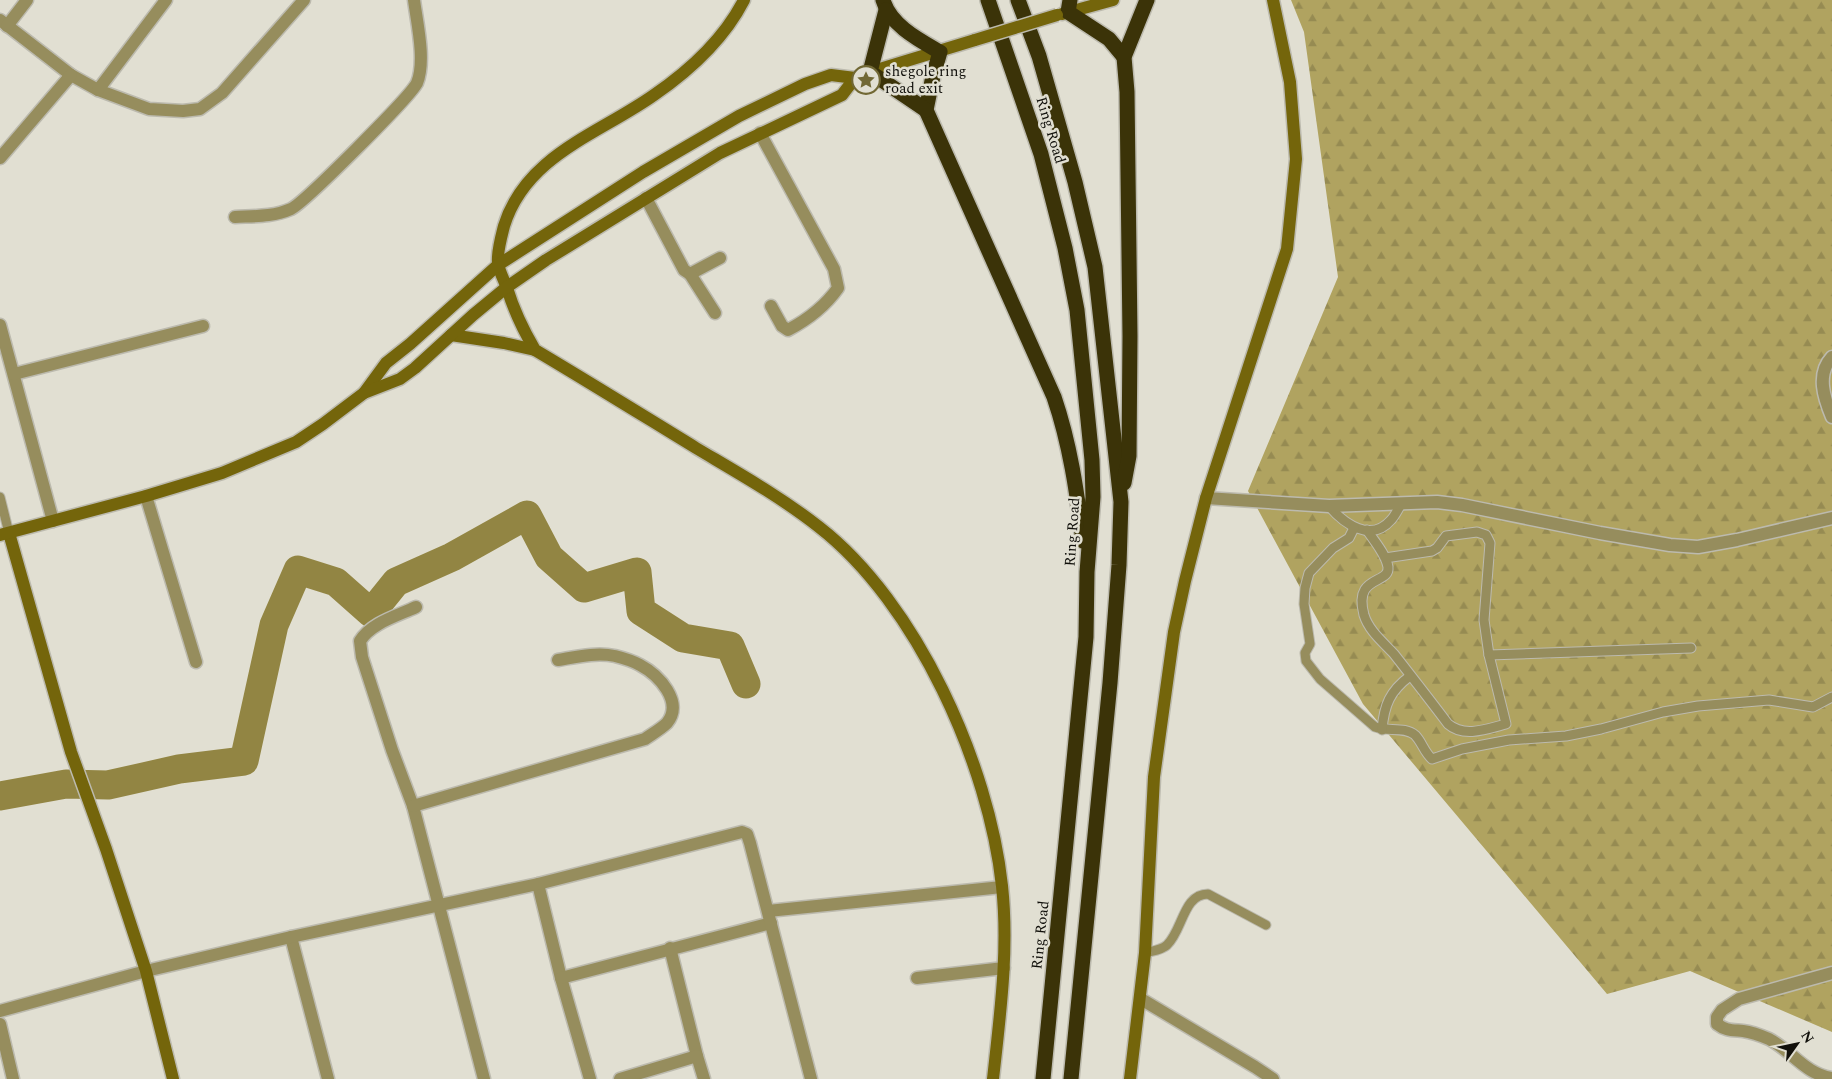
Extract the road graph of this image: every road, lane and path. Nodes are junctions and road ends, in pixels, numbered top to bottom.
1 (27, 0) edge
2 (166, 0) edge
3 (304, 0) edge
4 (414, 0) edge
5 (744, 0) edge
6 (988, 0) edge
7 (1018, 0) edge
8 (1113, 0) edge
9 (1147, 0) edge
10 (1273, 0) edge
11 (884, 5) edge
12 (1065, 9) edge
13 (4, 23) edge
14 (940, 52) junction
15 (1124, 57) junction
16 (870, 72) junction
17 (71, 75) junction
18 (855, 78) junction
19 (98, 90) junction
20 (926, 110) junction
21 (760, 133) junction
22 (0, 158) edge
23 (646, 198) junction
24 (235, 217) dead end
25 (720, 258) dead end
26 (498, 265) junction
27 (690, 274) junction
28 (507, 287) junction
29 (771, 306) dead end
30 (715, 314) dead end
31 (0, 324) edge
32 (203, 326) dead end
33 (451, 334) junction
34 (535, 350) junction
35 (1832, 357) edge
36 (14, 374) junction
37 (364, 393) junction
38 (1832, 417) edge
39 (146, 496) junction
40 (0, 497) edge
41 (1206, 498) junction
42 (1121, 502) junction
43 (1402, 504) junction
44 (1329, 506) junction
45 (1832, 518) edge
46 (53, 521) junction
47 (1354, 528) junction
48 (1367, 530) junction
49 (5, 534) edge
50 (1385, 558) junction
51 (1086, 572) junction
52 (416, 607) dead end
53 (1691, 648) dead end
54 (1489, 655) junction
55 (558, 660) dead end
56 (196, 662) dead end
57 (1410, 676) junction
58 (1832, 697) edge
59 (1506, 724) junction
60 (1382, 730) junction
61 (1510, 740) junction
62 (413, 806) junction
63 (538, 884) junction
64 (1002, 887) junction
65 (439, 906) junction
66 (770, 917) junction
67 (1266, 925) dead end
68 (291, 937) junction
69 (670, 948) junction
70 (1145, 954) junction
71 (1004, 968) junction
72 (146, 971) junction
73 (1832, 973) edge
74 (561, 978) junction
75 (917, 978) dead end
76 (1140, 1000) junction
77 (0, 1011) edge
78 (0, 1024) edge
79 (697, 1056) junction
80 (1832, 1078) edge
81 (13, 1079) edge
82 (173, 1079) edge
83 (328, 1079) edge
84 (484, 1079) edge
85 (590, 1079) edge
86 (620, 1079) edge
87 (704, 1079) edge
88 (812, 1079) edge
89 (993, 1079) edge
90 (1043, 1079) edge
91 (1071, 1079) edge
92 (1130, 1079) edge
93 (1273, 1079) edge

1 - 13 street
2 - 19 street
3 - 19 street
4 - 24 street
5 - 26 main road
6 - 51 highway, Ring Road
7 - 42 highway, Ring Road
8 - 12 main road
9 - 15 highway
10 - 41 main road
11 - 14 highway
11 - 16 highway
12 - 14 main road, bridge
12 - 15 highway
13 - 17 street
14 - 16 main road
14 - 20 highway
15 - 42 highway
16 - 18 main road
16 - 20 highway
17 - 19 street
17 - 22 street
18 - 21 main road
18 - 26 main road
20 - 51 highway
21 - 23 main road
21 - 29 street
23 - 27 street
23 - 28 main road
25 - 27 street
26 - 28 main road
26 - 37 main road
27 - 30 street
28 - 33 main road
28 - 34 main road
31 - 36 street
32 - 36 street
33 - 34 main road
33 - 37 main road
34 - 64 main road
35 - 38 street
36 - 46 street
37 - 39 main road
39 - 46 main road
39 - 56 street
40 - 49 lane
41 - 44 street
41 - 70 main road
42 - 91 highway, Ring Road
43 - 44 street
43 - 45 street
43 - 48 lane
44 - 47 lane
46 - 49 main road
47 - 48 lane
47 - 60 lane
48 - 50 lane
49 - 72 main road
50 - 54 lane
50 - 57 lane
51 - 90 highway, Ring Road
52 - 62 street
53 - 54 lane
54 - 59 lane
55 - 62 street
57 - 59 lane
57 - 60 lane
58 - 61 lane
59 - 61 lane
60 - 61 lane
62 - 65 street
63 - 65 street
63 - 66 street
63 - 74 street
64 - 66 street
64 - 71 main road
65 - 68 street
65 - 84 street
66 - 69 street
66 - 88 street
67 - 70 lane
68 - 72 street
68 - 83 street
69 - 74 street
69 - 79 street
70 - 76 main road
71 - 75 street
71 - 89 main road
72 - 77 street
72 - 82 main road
73 - 80 street
74 - 85 street
76 - 92 main road
76 - 93 street
78 - 81 street
79 - 86 street
79 - 87 street

